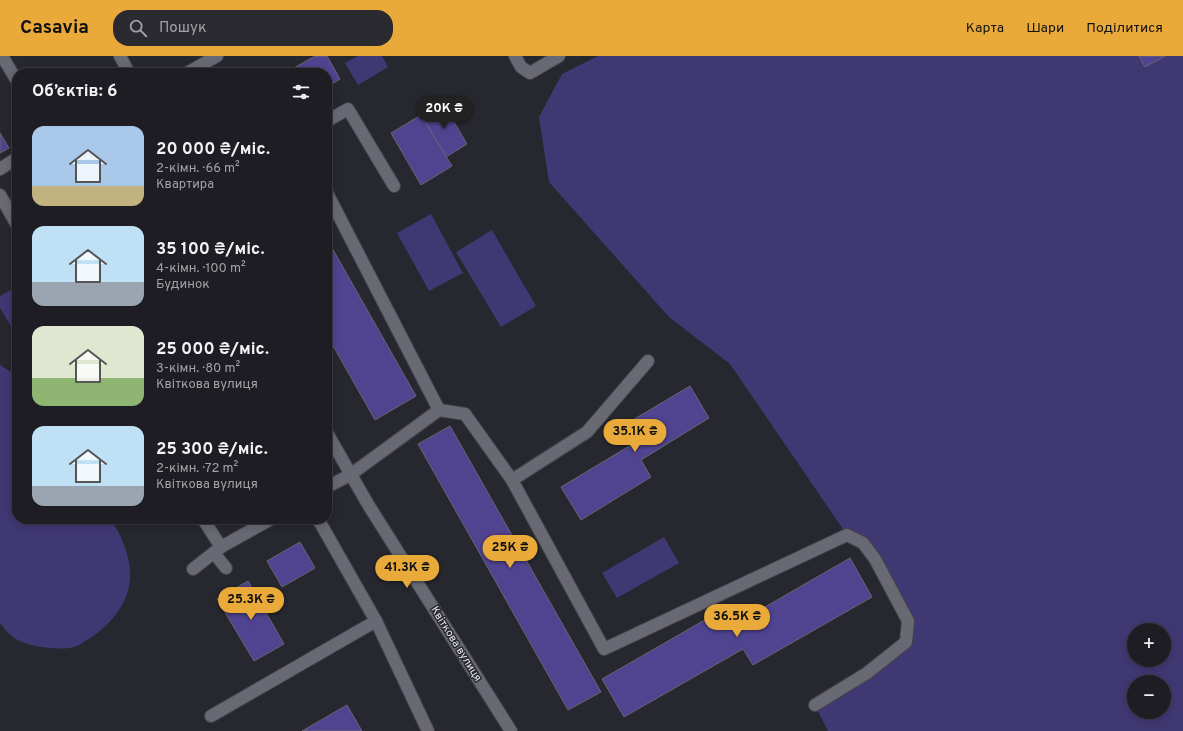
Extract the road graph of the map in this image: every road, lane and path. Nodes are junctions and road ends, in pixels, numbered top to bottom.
1 (2, 56) edge
2 (120, 56) edge
3 (217, 56) edge
4 (515, 56) edge
5 (559, 56) edge
6 (126, 68) edge
7 (196, 68) edge
8 (12, 73) edge
9 (332, 118) edge
10 (12, 161) edge
11 (0, 169) edge
12 (394, 186) dead end
13 (0, 195) edge
14 (332, 203) edge
15 (12, 216) edge
16 (648, 362) dead end
17 (439, 410) junction
18 (332, 442) edge
19 (350, 474) junction
20 (512, 480) junction
21 (332, 484) edge
22 (205, 524) edge
23 (262, 524) edge
24 (321, 524) edge
25 (218, 550) junction
26 (226, 568) dead end
27 (193, 569) dead end
28 (376, 621) junction
29 (815, 705) dead end
30 (212, 716) dead end
31 (428, 731) edge
32 (511, 731) edge

1 - 8 street
2 - 6 street
3 - 7 street
4 - 5 street
9 - 12 street
10 - 11 street
13 - 15 street
14 - 17 street
16 - 20 street
17 - 19 street
17 - 20 street
18 - 19 street, Квіткова вулиця
19 - 21 street
19 - 32 street, Квіткова вулиця
20 - 29 street
22 - 25 street
23 - 25 street
24 - 28 street
25 - 26 street
25 - 27 street
28 - 30 street
28 - 31 street

